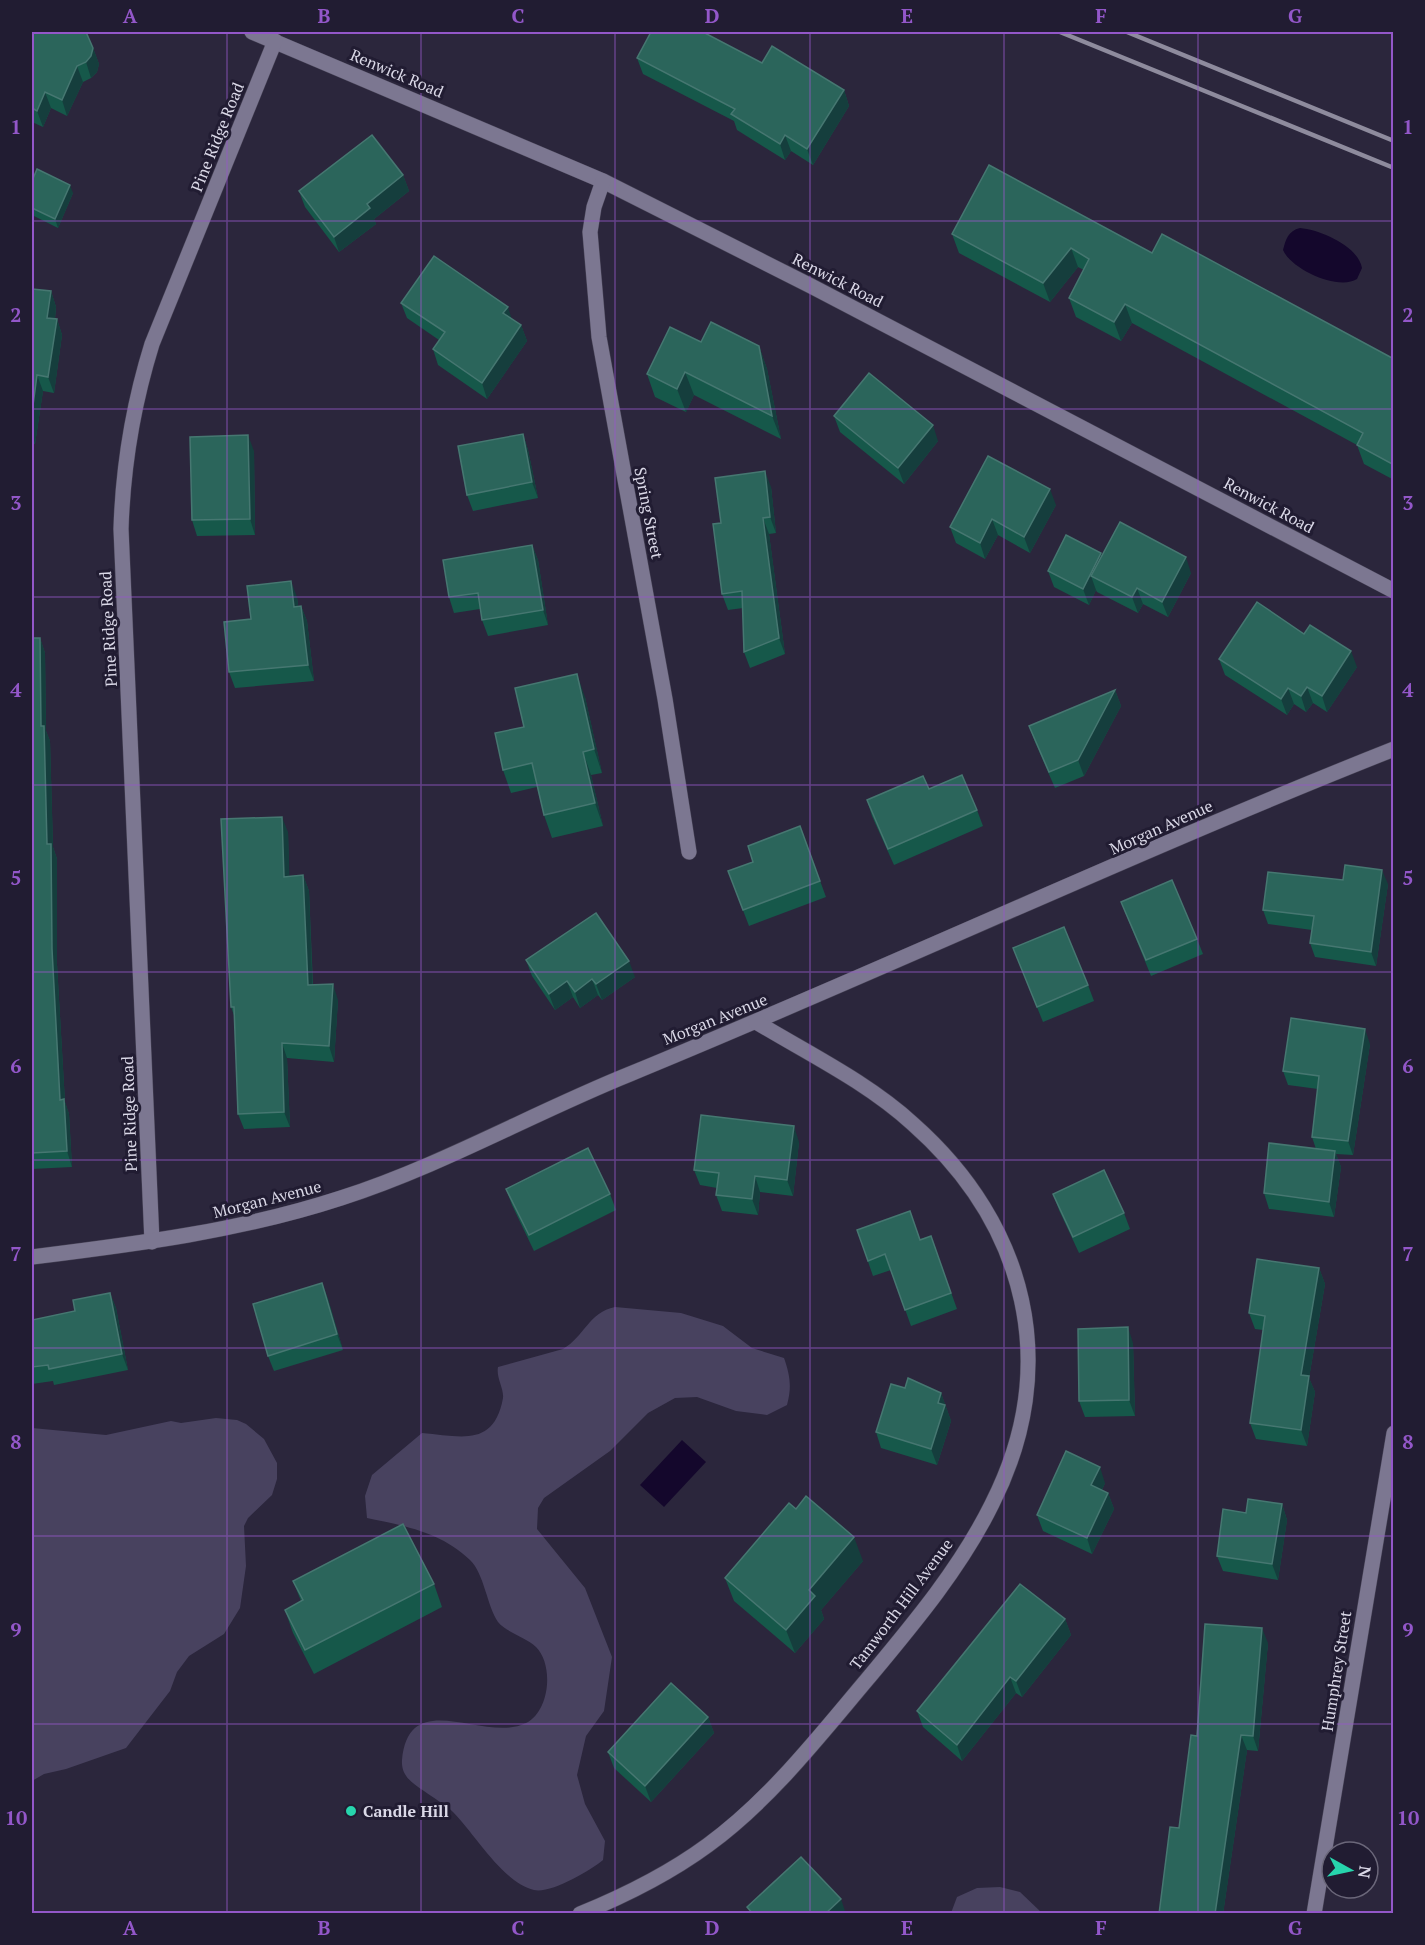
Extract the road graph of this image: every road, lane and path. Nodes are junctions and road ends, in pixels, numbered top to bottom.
1 (252, 32) edge
2 (275, 41) junction
3 (603, 181) junction
4 (1394, 591) edge
5 (1394, 749) edge
6 (689, 852) dead end
7 (756, 1022) junction
8 (152, 1242) junction
9 (32, 1257) edge
10 (1394, 1433) edge
11 (580, 1914) edge
12 (1314, 1914) edge

1 - 2 street, Renwick Road
2 - 3 street, Renwick Road
2 - 8 street, Pine Ridge Road
3 - 4 street, Renwick Road
3 - 6 street, Spring Street
5 - 7 street, Morgan Avenue
7 - 8 street, Morgan Avenue
7 - 11 street, Tamworth Hill Avenue
8 - 9 street, Morgan Avenue
10 - 12 street, Humphrey Street

